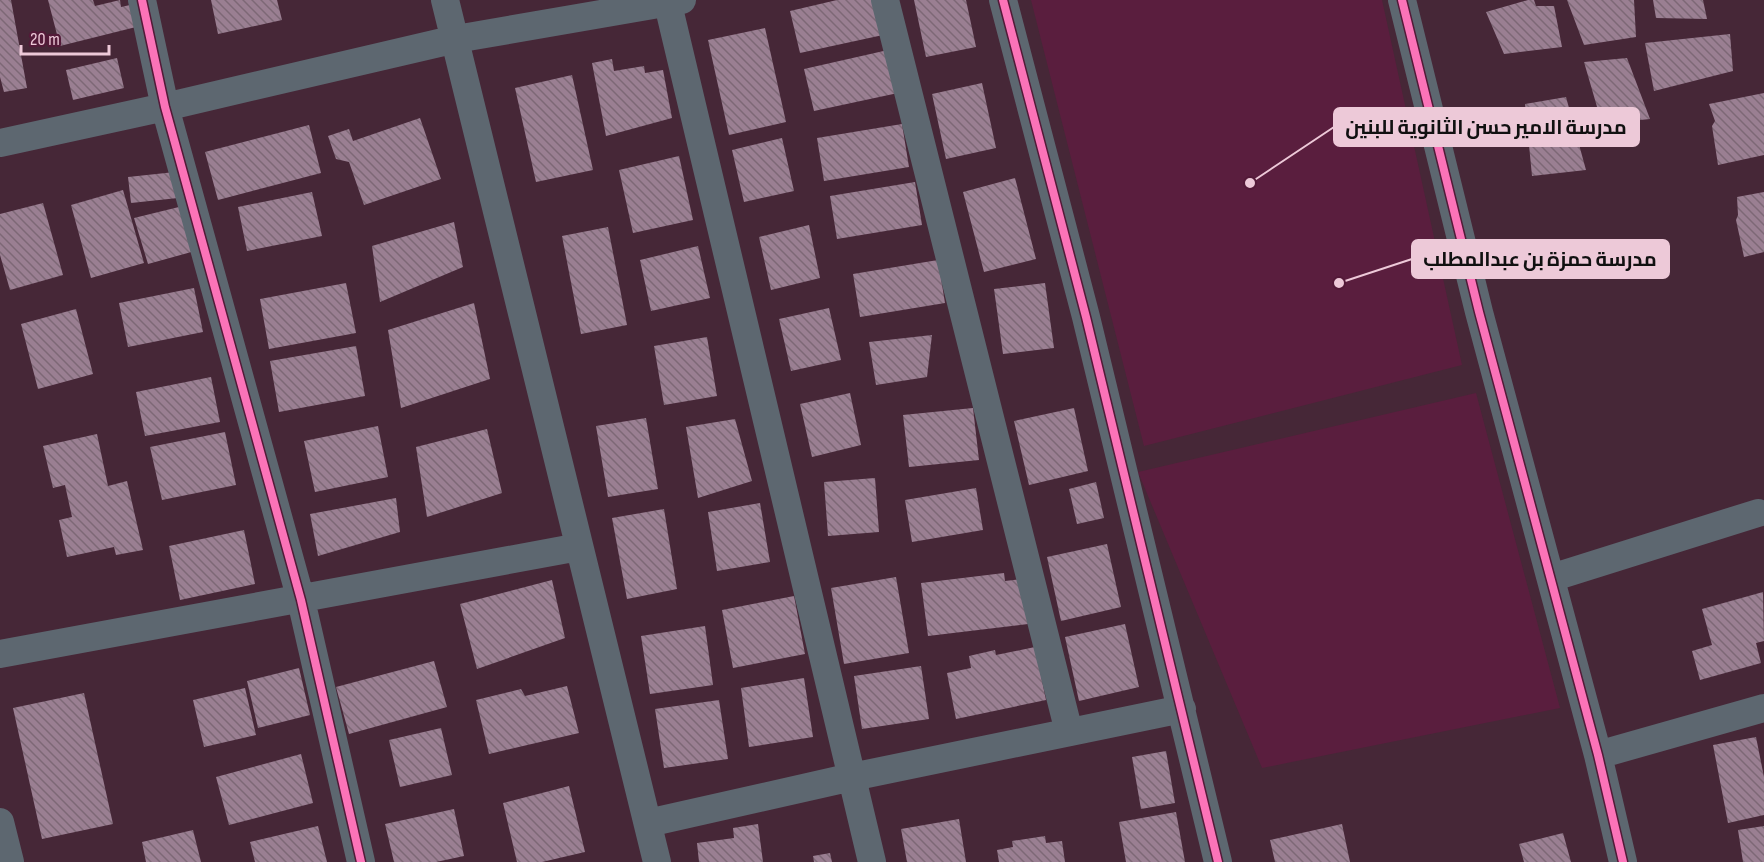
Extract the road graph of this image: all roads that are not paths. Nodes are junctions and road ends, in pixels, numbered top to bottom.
1 (142, 0) edge
2 (445, 0) edge
3 (885, 0) edge
4 (1002, 0) edge
5 (1402, 0) edge
6 (672, 1) edge
7 (456, 39) junction
8 (165, 107) junction
9 (0, 143) edge
10 (1758, 513) dead end
11 (579, 547) junction
12 (1551, 578) junction
13 (302, 600) junction
14 (0, 654) edge
15 (1764, 708) edge
16 (1182, 709) junction
17 (1069, 732) junction
18 (1598, 755) junction
19 (852, 777) junction
20 (0, 822) edge
21 (648, 823) junction
22 (10, 862) edge
23 (362, 862) edge
24 (657, 862) edge
25 (872, 862) edge
26 (1218, 862) edge
27 (1623, 862) edge

1 - 8 street
2 - 7 street
3 - 17 street
4 - 16 street
5 - 12 street
6 - 7 street
6 - 19 street
7 - 8 street
7 - 11 street
8 - 9 street
8 - 13 street
10 - 12 street
11 - 13 street
11 - 21 street
12 - 18 street
13 - 14 street
13 - 23 street
15 - 18 street
16 - 17 street
16 - 26 street
17 - 19 street
18 - 27 street
19 - 21 street
19 - 25 street
20 - 22 street
21 - 24 street

